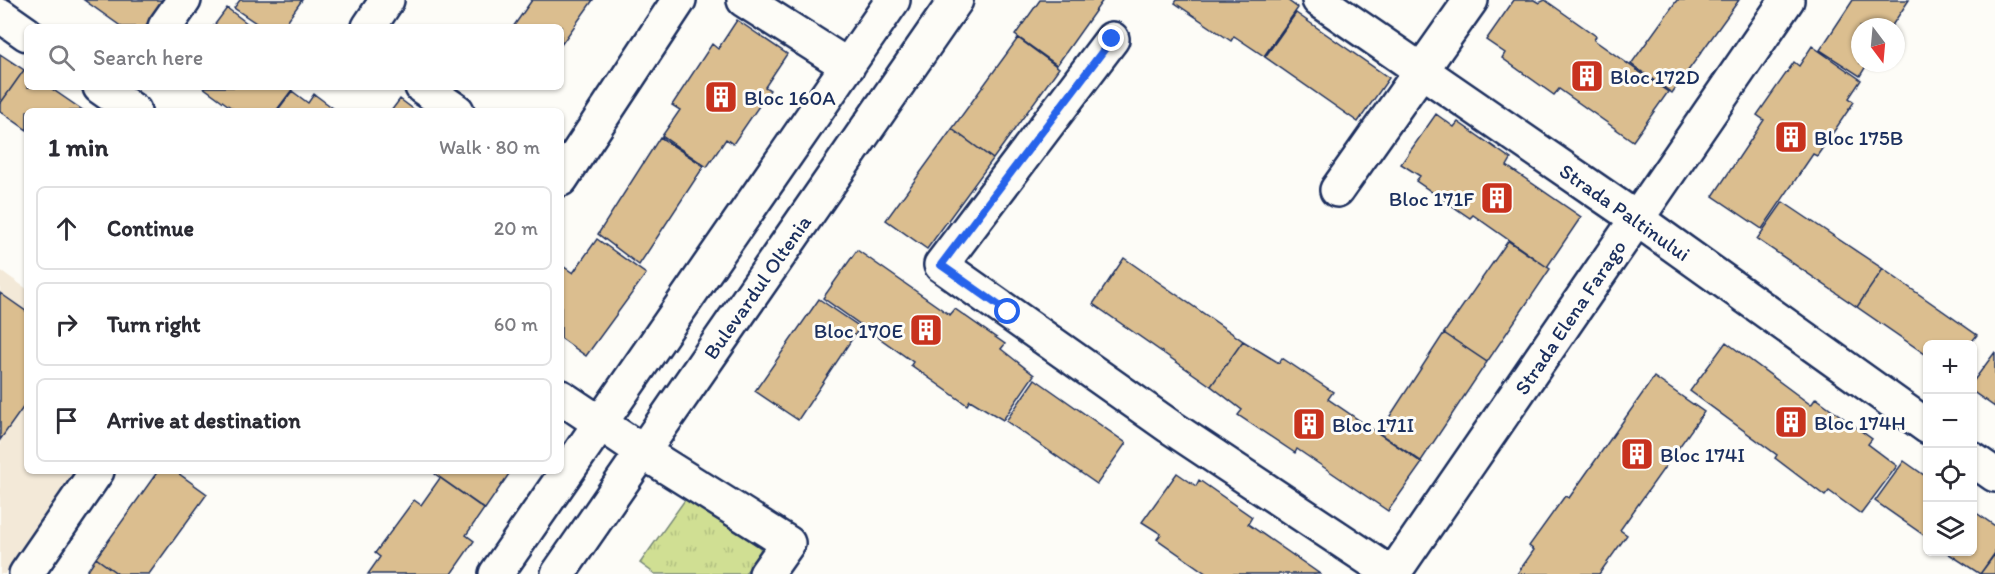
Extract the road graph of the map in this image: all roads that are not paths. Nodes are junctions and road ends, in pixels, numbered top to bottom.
1 (184, 0) edge
2 (387, 0) edge
3 (679, 0) edge
4 (744, 0) edge
5 (893, 0) edge
6 (956, 0) edge
7 (1319, 0) edge
8 (1471, 0) edge
9 (1787, 0) edge
10 (0, 15) edge
11 (167, 24) edge
12 (371, 24) edge
13 (24, 32) edge
14 (1112, 39) dead end
15 (848, 66) junction
16 (1420, 70) junction
17 (426, 90) edge
18 (453, 108) edge
19 (564, 174) edge
20 (1336, 190) dead end
21 (1637, 219) junction
22 (564, 399) edge
23 (599, 422) junction
24 (1923, 423) edge
25 (643, 452) junction
26 (1977, 462) edge
27 (95, 474) edge
28 (564, 474) edge
29 (564, 474) edge
30 (1995, 475) edge
31 (26, 574) edge
32 (496, 574) edge
33 (558, 574) edge
34 (766, 574) edge
35 (1393, 574) edge

1 - 11 street
2 - 12 street
3 - 19 street
4 - 15 street
5 - 15 street
6 - 25 street, Bulevardul Oltenia
7 - 16 street, Strada Paltinului
8 - 16 street
9 - 21 street, Strada Elena Farago
10 - 13 street
14 - 35 street
15 - 23 street
16 - 20 street
16 - 21 street, Strada Paltinului
17 - 18 street
21 - 24 street, Strada Paltinului
21 - 35 street, Strada Elena Farago
22 - 23 street
23 - 25 street
23 - 28 street
25 - 33 street, Bulevardul Oltenia
25 - 34 street
26 - 30 street
27 - 31 street
29 - 32 street

